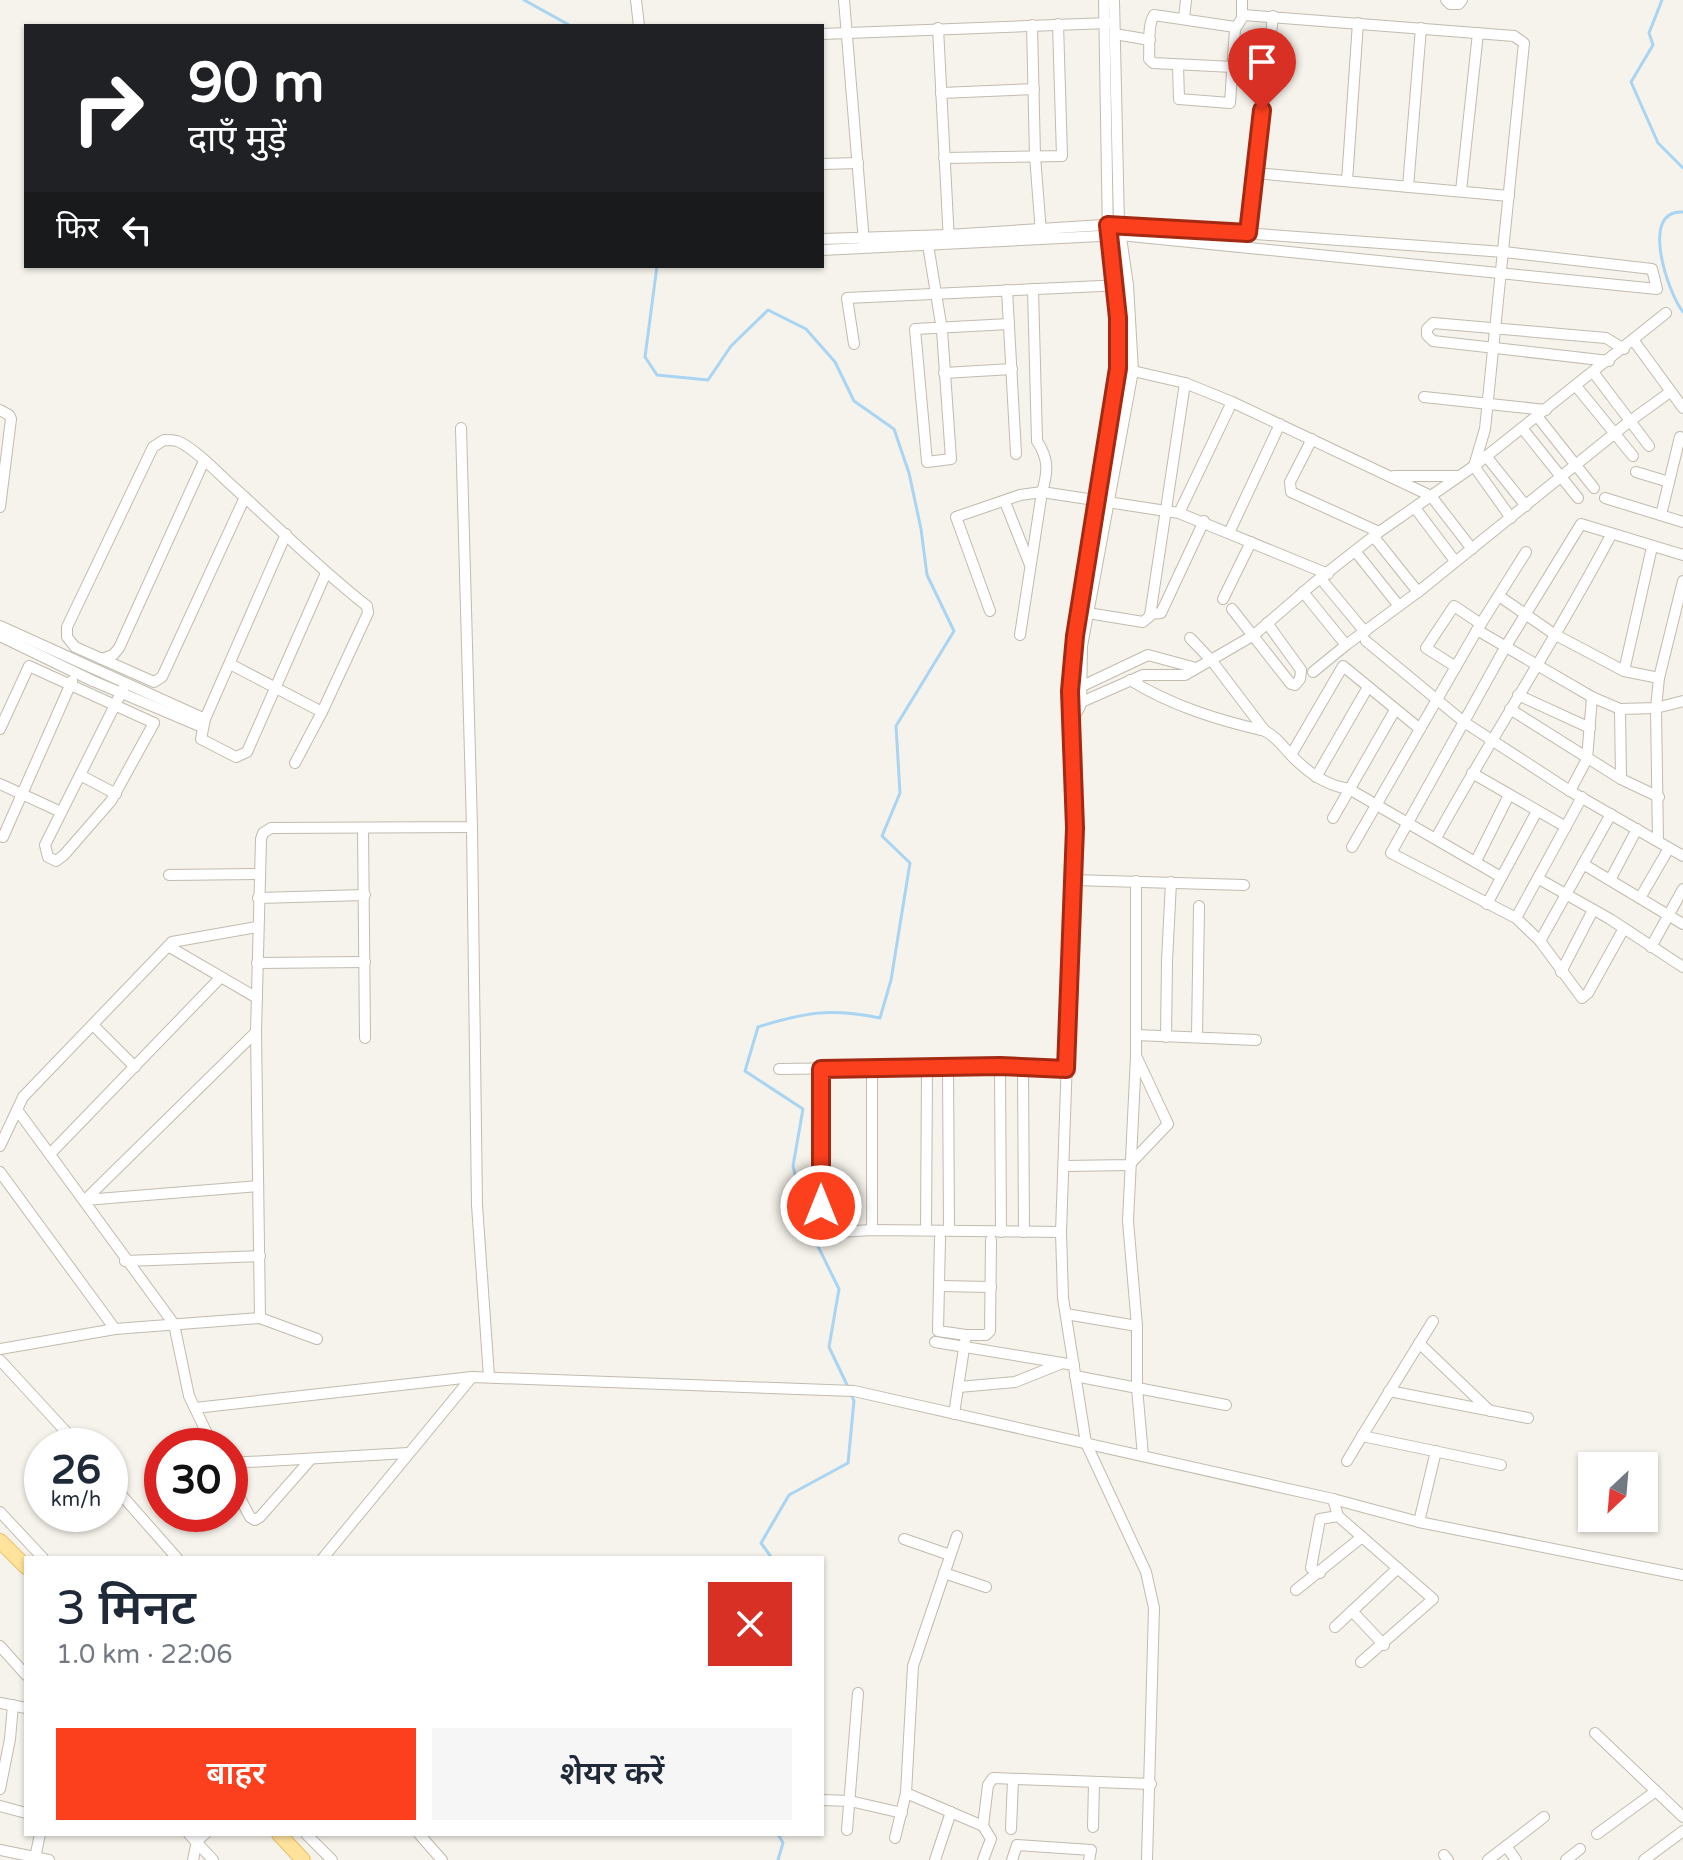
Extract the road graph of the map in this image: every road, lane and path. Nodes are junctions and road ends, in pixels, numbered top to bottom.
1 (636, 0) edge
2 (844, 0) edge
3 (1104, 0) edge
4 (1114, 0) edge
5 (1186, 0) edge
6 (1242, 0) edge
7 (1446, 0) edge
8 (1462, 0) edge
9 (1242, 15) junction
10 (1273, 16) junction
11 (1184, 18) junction
12 (1358, 23) junction
13 (639, 24) edge
14 (1058, 24) junction
15 (1032, 25) junction
16 (1111, 27) junction
17 (1235, 27) junction
18 (938, 28) junction
19 (1421, 28) junction
20 (847, 32) junction
21 (1478, 33) junction
22 (824, 34) edge
23 (1150, 40) junction
24 (1178, 65) junction
25 (1233, 67) junction
26 (1034, 89) junction
27 (941, 93) junction
28 (1035, 156) junction
29 (944, 158) junction
30 (858, 163) junction
31 (824, 164) edge
32 (1255, 173) junction
33 (1347, 181) junction
34 (1408, 187) junction
35 (1461, 191) junction
36 (1509, 196) junction
37 (1114, 230) junction
38 (1248, 233) junction
39 (1042, 234) junction
40 (824, 239) edge
41 (949, 240) junction
42 (864, 242) junction
43 (928, 245) junction
44 (824, 250) edge
45 (1504, 252) junction
46 (1500, 272) junction
47 (1115, 285) junction
48 (1128, 285) junction
49 (1033, 289) junction
50 (1007, 290) junction
51 (936, 293) junction
52 (1666, 313) dead end
53 (1009, 324) junction
54 (942, 330) junction
55 (1494, 330) junction
56 (1634, 341) junction
57 (854, 344) dead end
58 (1493, 349) junction
59 (1624, 349) junction
60 (1609, 361) junction
61 (1012, 369) junction
62 (1133, 371) junction
63 (1593, 372) junction
64 (944, 373) junction
65 (1185, 383) junction
66 (1576, 386) junction
67 (1670, 392) junction
68 (1424, 397) dead end
69 (1232, 402) junction
70 (1487, 403) junction
71 (1683, 408) edge
72 (0, 410) edge
73 (1542, 413) junction
74 (1630, 421) junction
75 (1280, 424) junction
76 (461, 428) dead end
77 (1522, 428) junction
78 (1615, 434) junction
79 (1680, 437) dead end
80 (1312, 439) junction
81 (1649, 446) dead end
82 (1016, 454) dead end
83 (1486, 456) junction
84 (1633, 456) dead end
85 (204, 461) junction
86 (1577, 465) junction
87 (1474, 466) junction
88 (1636, 472) dead end
89 (1392, 476) junction
90 (1460, 476) junction
91 (1561, 479) junction
92 (1669, 482) junction
93 (1594, 488) dead end
94 (1042, 492) junction
95 (1431, 496) junction
96 (245, 497) junction
97 (1578, 498) dead end
98 (1605, 498) dead end
99 (1097, 499) junction
100 (1111, 501) junction
101 (1005, 502) junction
102 (1526, 506) junction
103 (0, 507) edge
104 (1415, 508) junction
105 (1173, 512) junction
106 (1661, 515) junction
107 (1511, 518) junction
108 (1204, 521) junction
109 (1683, 522) edge
110 (1229, 533) junction
111 (286, 534) junction
112 (1376, 534) junction
113 (1611, 535) junction
114 (1251, 542) junction
115 (1652, 547) junction
116 (1472, 549) junction
117 (1355, 551) junction
118 (1526, 552) dead end
119 (1683, 555) edge
120 (1455, 561) junction
121 (1031, 567) junction
122 (326, 573) junction
123 (1324, 576) junction
124 (1683, 581) edge
125 (1303, 592) junction
126 (1418, 592) junction
127 (1499, 596) junction
128 (1223, 599) dead end
129 (1399, 606) junction
130 (1232, 609) dead end
131 (990, 611) dead end
132 (1088, 613) junction
133 (1150, 614) junction
134 (1525, 615) junction
135 (1267, 623) junction
136 (0, 626) edge
137 (1479, 627) junction
138 (1554, 634) junction
139 (1020, 635) dead end
140 (1254, 635) junction
141 (0, 636) edge
142 (1366, 636) junction
143 (1190, 638) dead end
144 (1346, 645) junction
145 (1506, 646) junction
146 (82, 650) junction
147 (38, 654) junction
148 (1144, 657) junction
149 (102, 659) junction
150 (1212, 661) junction
151 (230, 664) junction
152 (1537, 664) junction
153 (29, 666) junction
154 (75, 666) junction
155 (1456, 667) junction
156 (1196, 668) junction
157 (1624, 671) junction
158 (1313, 672) dead end
159 (1659, 678) junction
160 (1130, 680) junction
161 (71, 686) junction
162 (277, 687) junction
163 (1368, 687) junction
164 (123, 689) junction
165 (1076, 689) junction
166 (1518, 695) junction
167 (1592, 697) junction
168 (1683, 701) edge
169 (142, 702) junction
170 (1437, 702) junction
171 (115, 704) junction
172 (1075, 704) junction
173 (1656, 708) junction
174 (1510, 709) junction
175 (1620, 709) junction
176 (1395, 710) junction
177 (322, 712) junction
178 (1464, 722) junction
179 (154, 723) junction
180 (203, 728) junction
181 (1590, 728) junction
182 (0, 729) edge
183 (1420, 729) junction
184 (1265, 731) junction
185 (1494, 740) junction
186 (1291, 755) junction
187 (1587, 759) junction
188 (295, 763) dead end
189 (1472, 773) junction
190 (80, 775) junction
191 (1316, 777) junction
192 (1621, 779) junction
193 (0, 784) edge
194 (1349, 789) junction
195 (1570, 791) junction
196 (22, 794) junction
197 (116, 794) junction
198 (1509, 795) junction
199 (1582, 797) junction
200 (1659, 797) junction
201 (1376, 805) junction
202 (1537, 811) junction
203 (61, 812) junction
204 (1611, 814) junction
205 (1333, 818) dead end
206 (1407, 822) junction
207 (472, 827) junction
208 (1566, 827) junction
209 (363, 828) junction
210 (1637, 829) junction
211 (3, 837) dead end
212 (1436, 838) junction
213 (1658, 841) junction
214 (1352, 847) dead end
215 (1669, 848) junction
216 (1683, 856) edge
217 (1476, 861) junction
218 (1583, 864) junction
219 (259, 874) junction
220 (169, 875) dead end
221 (1501, 877) junction
222 (1539, 879) junction
223 (1073, 880) junction
224 (1610, 880) junction
225 (1136, 881) junction
226 (1171, 882) junction
227 (1244, 885) dead end
228 (1683, 889) edge
229 (365, 895) junction
230 (1565, 895) junction
231 (258, 898) junction
232 (1640, 898) junction
233 (1487, 904) junction
234 (1199, 906) dead end
235 (1593, 910) junction
236 (1669, 915) junction
237 (1516, 918) junction
238 (1683, 924) edge
239 (257, 927) junction
240 (1623, 930) junction
241 (1540, 941) junction
242 (168, 946) junction
243 (1651, 947) junction
244 (365, 962) junction
245 (257, 963) junction
246 (1683, 967) edge
247 (1561, 972) junction
248 (221, 977) junction
249 (257, 998) junction
250 (93, 1025) junction
251 (256, 1032) junction
252 (1136, 1035) junction
253 (1166, 1037) junction
254 (1197, 1037) junction
255 (365, 1038) dead end
256 (1256, 1040) dead end
257 (1136, 1056) junction
258 (1000, 1066) junction
259 (135, 1067) junction
260 (948, 1067) junction
261 (1023, 1067) junction
262 (927, 1068) junction
263 (779, 1069) dead end
264 (821, 1069) junction
265 (872, 1069) junction
266 (1066, 1069) junction
267 (18, 1111) junction
268 (0, 1146) edge
269 (949, 1147) junction
270 (927, 1148) junction
271 (1024, 1148) junction
272 (1001, 1149) junction
273 (50, 1154) junction
274 (1129, 1165) junction
275 (1065, 1166) junction
276 (0, 1172) edge
277 (258, 1186) junction
278 (85, 1200) junction
279 (872, 1230) junction
280 (926, 1230) junction
281 (949, 1230) junction
282 (1001, 1232) junction
283 (1024, 1232) junction
284 (1061, 1232) junction
285 (940, 1238) dead end
286 (991, 1240) dead end
287 (260, 1256) junction
288 (125, 1261) junction
289 (939, 1286) junction
290 (991, 1287) junction
291 (1066, 1314) junction
292 (260, 1318) junction
293 (1433, 1321) dead end
294 (174, 1324) junction
295 (1137, 1326) junction
296 (115, 1329) junction
297 (0, 1337) edge
298 (317, 1339) dead end
299 (966, 1341) junction
300 (935, 1342) dead end
301 (1419, 1343) junction
302 (3, 1348) edge
303 (0, 1360) edge
304 (1070, 1368) junction
305 (472, 1377) junction
306 (489, 1377) junction
307 (959, 1387) junction
308 (1137, 1388) junction
309 (1389, 1391) junction
310 (1226, 1405) dead end
311 (195, 1408) junction
312 (1491, 1411) junction
313 (954, 1414) junction
314 (1528, 1418) dead end
315 (62, 1428) edge
316 (204, 1428) edge
317 (1362, 1436) junction
318 (1086, 1443) junction
319 (1436, 1451) junction
320 (408, 1453) junction
321 (1143, 1456) junction
322 (311, 1459) junction
323 (1347, 1461) dead end
324 (248, 1462) edge
325 (1501, 1465) dead end
326 (1333, 1499) junction
327 (128, 1502) edge
328 (0, 1512) edge
329 (248, 1513) edge
330 (1338, 1516) junction
331 (1320, 1519) junction
332 (1419, 1522) junction
333 (957, 1536) dead end
334 (1362, 1537) junction
335 (904, 1539) dead end
336 (0, 1541) edge
337 (950, 1555) junction
338 (41, 1556) edge
339 (175, 1556) edge
340 (325, 1556) edge
341 (24, 1565) edge
342 (1398, 1568) junction
343 (944, 1573) junction
344 (1320, 1573) junction
345 (1683, 1575) edge
346 (986, 1587) dead end
347 (1296, 1590) dead end
348 (1352, 1611) junction
349 (1335, 1627) dead end
350 (1384, 1645) junction
351 (0, 1646) edge
352 (1361, 1662) dead end
353 (24, 1673) edge
354 (858, 1693) dead end
355 (0, 1703) edge
356 (13, 1705) junction
357 (24, 1708) edge
358 (1595, 1733) dead end
359 (1013, 1779) junction
360 (1094, 1783) junction
361 (1151, 1784) junction
362 (0, 1789) edge
363 (1656, 1791) junction
364 (906, 1793) junction
365 (824, 1800) edge
366 (850, 1801) junction
367 (0, 1806) edge
368 (24, 1812) edge
369 (951, 1812) junction
370 (902, 1813) junction
371 (1544, 1817) dead end
372 (1683, 1817) edge
373 (983, 1826) junction
374 (1093, 1827) dead end
375 (1011, 1829) dead end
376 (847, 1830) dead end
377 (1683, 1831) edge
378 (1597, 1834) dead end
379 (40, 1836) edge
380 (197, 1836) edge
381 (281, 1836) edge
382 (308, 1836) edge
383 (421, 1836) edge
384 (895, 1838) dead end
385 (1506, 1846) junction
386 (1580, 1849) dead end
387 (0, 1850) edge
388 (35, 1858) junction
389 (49, 1860) edge
390 (193, 1860) edge
391 (213, 1860) edge
392 (303, 1860) edge
393 (332, 1860) edge
394 (442, 1860) edge
395 (935, 1860) edge
396 (983, 1860) edge
397 (1012, 1860) edge
398 (1089, 1860) edge
399 (1147, 1860) edge
400 (1488, 1860) edge
401 (1516, 1860) edge
402 (1566, 1860) edge
403 (1644, 1860) edge

1 - 13 street
2 - 20 street
3 - 16 street
4 - 16 street
5 - 11 street
6 - 9 street
7 - 8 street
9 - 10 street
9 - 17 street
10 - 12 street
10 - 32 street
11 - 17 street
11 - 23 street
12 - 19 street
12 - 33 street
14 - 15 street
14 - 16 street
14 - 28 street
15 - 18 street
15 - 26 street
16 - 23 street
16 - 37 street
17 - 25 street
18 - 20 street
18 - 27 street
19 - 21 street
19 - 34 street
20 - 22 street
20 - 30 street
21 - 35 street
21 - 36 street
23 - 24 street
24 - 25 street
24 - 25 street
26 - 27 street
26 - 28 street
27 - 29 street
28 - 29 street
28 - 39 street
29 - 41 street
30 - 31 street
30 - 42 street
32 - 33 street
32 - 38 street
33 - 34 street
34 - 35 street
35 - 36 street
36 - 45 street
37 - 38 street
37 - 39 street
37 - 46 street
37 - 47 street
37 - 48 street
38 - 45 street
39 - 41 street
40 - 42 street
41 - 42 street
41 - 43 street
42 - 43 street
42 - 44 street
43 - 51 street
45 - 46 street
45 - 46 street
46 - 55 street
47 - 48 street
47 - 49 street
47 - 99 street
48 - 62 street
49 - 50 street
49 - 94 street
50 - 51 street
50 - 53 street
51 - 54 street
51 - 57 street
52 - 56 street
53 - 54 street
53 - 61 street
54 - 64 street
54 - 64 street
55 - 58 street
55 - 58 street
55 - 59 street
56 - 59 street
56 - 67 street
58 - 60 street
58 - 70 street
59 - 60 street
60 - 63 street
61 - 64 street
61 - 82 street
62 - 65 street
62 - 100 street
63 - 66 street
63 - 74 street
65 - 69 street
65 - 105 street
66 - 73 street
66 - 78 street
67 - 71 street
67 - 74 street
68 - 70 street
69 - 75 street
69 - 105 street
70 - 73 street
70 - 87 street
72 - 103 street
73 - 77 street
73 - 86 street
74 - 78 street
74 - 81 street
75 - 80 street
75 - 110 street
76 - 207 street
77 - 83 street
77 - 91 street
78 - 84 street
78 - 86 street
79 - 92 street
80 - 89 street
80 - 112 street
83 - 87 street
83 - 102 street
85 - 96 street
85 - 146 street
85 - 149 street
86 - 91 street
86 - 93 street
87 - 90 street
87 - 107 street
88 - 92 street
89 - 90 street
89 - 95 street
90 - 95 street
91 - 97 street
91 - 102 street
92 - 106 street
94 - 99 street
94 - 101 street
94 - 121 street
95 - 104 street
95 - 116 street
96 - 111 street
96 - 149 street
98 - 106 street
99 - 100 street
99 - 165 street
100 - 105 street
100 - 132 street
101 - 121 street
101 - 131 street
102 - 107 street
104 - 112 street
104 - 120 street
105 - 108 street
105 - 133 street
106 - 109 street
107 - 116 street
108 - 110 street
108 - 133 street
110 - 114 street
111 - 122 street
111 - 151 street
112 - 117 street
112 - 126 street
113 - 115 street
113 - 134 street
113 - 138 street
114 - 123 street
114 - 128 street
115 - 119 street
115 - 157 street
116 - 120 street
117 - 123 street
117 - 129 street
118 - 127 street
120 - 126 street
121 - 139 street
122 - 162 street
122 - 177 street
123 - 125 street
123 - 142 street
124 - 159 street
125 - 135 street
125 - 144 street
126 - 129 street
127 - 134 street
127 - 137 street
129 - 142 street
130 - 140 street
132 - 133 street
132 - 165 street
134 - 138 street
134 - 145 street
135 - 140 street
135 - 140 street
136 - 154 street
137 - 145 street
137 - 155 street
137 - 155 street
138 - 152 street
138 - 157 street
140 - 150 street
141 - 147 street
142 - 144 street
142 - 170 street
143 - 150 street
144 - 158 street
145 - 152 street
145 - 178 street
146 - 149 street
146 - 154 street
147 - 153 street
147 - 154 street
148 - 156 street
148 - 160 street
148 - 165 street
150 - 156 street
150 - 184 street
151 - 162 street
151 - 180 street
152 - 166 street
152 - 167 street
153 - 161 street
153 - 182 street
154 - 161 street
154 - 164 street
155 - 170 street
156 - 160 street
157 - 159 street
159 - 173 street
160 - 172 street
160 - 184 street
161 - 171 street
161 - 196 street
162 - 177 street
162 - 180 street
163 - 176 street
163 - 186 street
163 - 191 street
164 - 169 street
164 - 171 street
164 - 180 street
165 - 172 street
166 - 174 street
166 - 181 street
167 - 175 street
167 - 181 street
168 - 173 street
169 - 179 street
169 - 180 street
170 - 178 street
170 - 183 street
171 - 179 street
171 - 190 street
172 - 223 street
173 - 175 street
173 - 200 street
174 - 185 street
174 - 187 street
175 - 192 street
176 - 183 street
176 - 194 street
177 - 188 street
178 - 185 street
178 - 206 street
179 - 197 street
181 - 187 street
183 - 201 street
184 - 186 street
185 - 189 street
185 - 195 street
186 - 191 street
187 - 192 street
187 - 195 street
189 - 198 street
189 - 212 street
190 - 197 street
190 - 203 street
191 - 194 street
192 - 200 street
193 - 196 street
194 - 201 street
194 - 205 street
195 - 199 street
196 - 203 street
196 - 211 street
197 - 203 street
198 - 202 street
198 - 217 street
199 - 204 street
199 - 208 street
200 - 213 street
201 - 206 street
201 - 214 street
202 - 208 street
202 - 221 street
204 - 210 street
204 - 218 street
206 - 212 street
206 - 233 street
207 - 209 street
207 - 306 street
208 - 222 street
209 - 219 street
209 - 229 street
210 - 213 street
210 - 224 street
212 - 217 street
213 - 215 street
215 - 216 street
215 - 232 street
217 - 221 street
218 - 224 street
218 - 230 street
219 - 220 street
219 - 231 street
221 - 233 street
222 - 230 street
222 - 237 street
223 - 225 street
223 - 266 street
224 - 232 street
225 - 226 street
225 - 252 street
226 - 227 street
226 - 253 street
228 - 236 street
229 - 231 street
229 - 244 street
230 - 235 street
230 - 241 street
231 - 239 street
232 - 236 street
233 - 237 street
234 - 254 street
235 - 240 street
235 - 247 street
236 - 238 street
236 - 243 street
237 - 241 street
239 - 242 street
239 - 245 street
240 - 243 street
240 - 247 street
241 - 247 street
242 - 248 street
242 - 250 street
243 - 246 street
244 - 245 street
244 - 255 street
245 - 249 street
248 - 249 street
248 - 259 street
249 - 251 street
250 - 259 street
250 - 267 street
251 - 277 street
251 - 278 street
252 - 253 street
252 - 257 street
253 - 254 street
254 - 256 street
257 - 274 street
257 - 274 street
258 - 260 street
258 - 261 street
258 - 272 street
259 - 273 street
260 - 262 street
260 - 269 street
261 - 266 street
261 - 271 street
262 - 265 street
262 - 270 street
263 - 264 street
264 - 265 street
264 - 279 street
265 - 279 street
266 - 275 street
267 - 268 street
267 - 273 street
269 - 270 street
269 - 281 street
270 - 280 street
271 - 272 street
271 - 283 street
272 - 282 street
273 - 278 street
274 - 275 street
274 - 295 street
275 - 284 street
276 - 296 street
277 - 278 street
277 - 287 street
278 - 288 street
279 - 280 street
280 - 281 street
281 - 282 street
282 - 283 street
283 - 284 street
284 - 291 street
285 - 289 street
286 - 290 street
287 - 288 street
287 - 292 street
288 - 294 street
289 - 290 street
289 - 299 street
290 - 299 street
291 - 295 street
291 - 304 street
292 - 294 street
292 - 298 street
293 - 301 street
294 - 296 street
294 - 311 street
295 - 308 street
296 - 302 street
297 - 302 street
299 - 300 street
299 - 304 street
299 - 307 street
301 - 309 street
301 - 312 street
303 - 315 street
304 - 307 street
304 - 308 street
304 - 318 street
305 - 306 street
305 - 311 street
305 - 320 street
306 - 313 street
307 - 313 street
308 - 310 street
308 - 321 street
309 - 312 street
309 - 317 street
311 - 316 street
312 - 314 street
313 - 318 street
317 - 319 street
317 - 323 street
318 - 321 street
318 - 361 street
319 - 325 street
319 - 332 street
320 - 322 street
320 - 340 street
321 - 326 street
322 - 324 street
322 - 329 street
326 - 330 street
326 - 331 street
326 - 332 street
327 - 339 street
328 - 338 street
330 - 331 street
330 - 334 street
331 - 344 street
332 - 345 street
333 - 337 street
334 - 342 street
334 - 344 street
335 - 337 street
336 - 341 main road
337 - 343 street
342 - 348 street
342 - 350 street
343 - 346 street
343 - 364 street
344 - 347 street
348 - 349 street
348 - 350 street
350 - 352 street
351 - 353 street
354 - 366 street
355 - 356 street
356 - 357 street
356 - 362 street
358 - 363 street
359 - 360 street
359 - 373 street
359 - 375 street
360 - 361 street
360 - 374 street
361 - 399 street
363 - 372 street
363 - 378 street
364 - 369 street
364 - 370 street
365 - 366 street
366 - 370 street
366 - 376 street
367 - 368 street
369 - 373 street
369 - 395 street
370 - 384 street
371 - 385 street
373 - 396 street
377 - 403 street
379 - 388 street
380 - 390 street
380 - 391 street
381 - 392 main road
382 - 393 street
383 - 394 street
385 - 400 street
385 - 401 street
386 - 402 street
387 - 388 street
388 - 389 street
397 - 398 street

